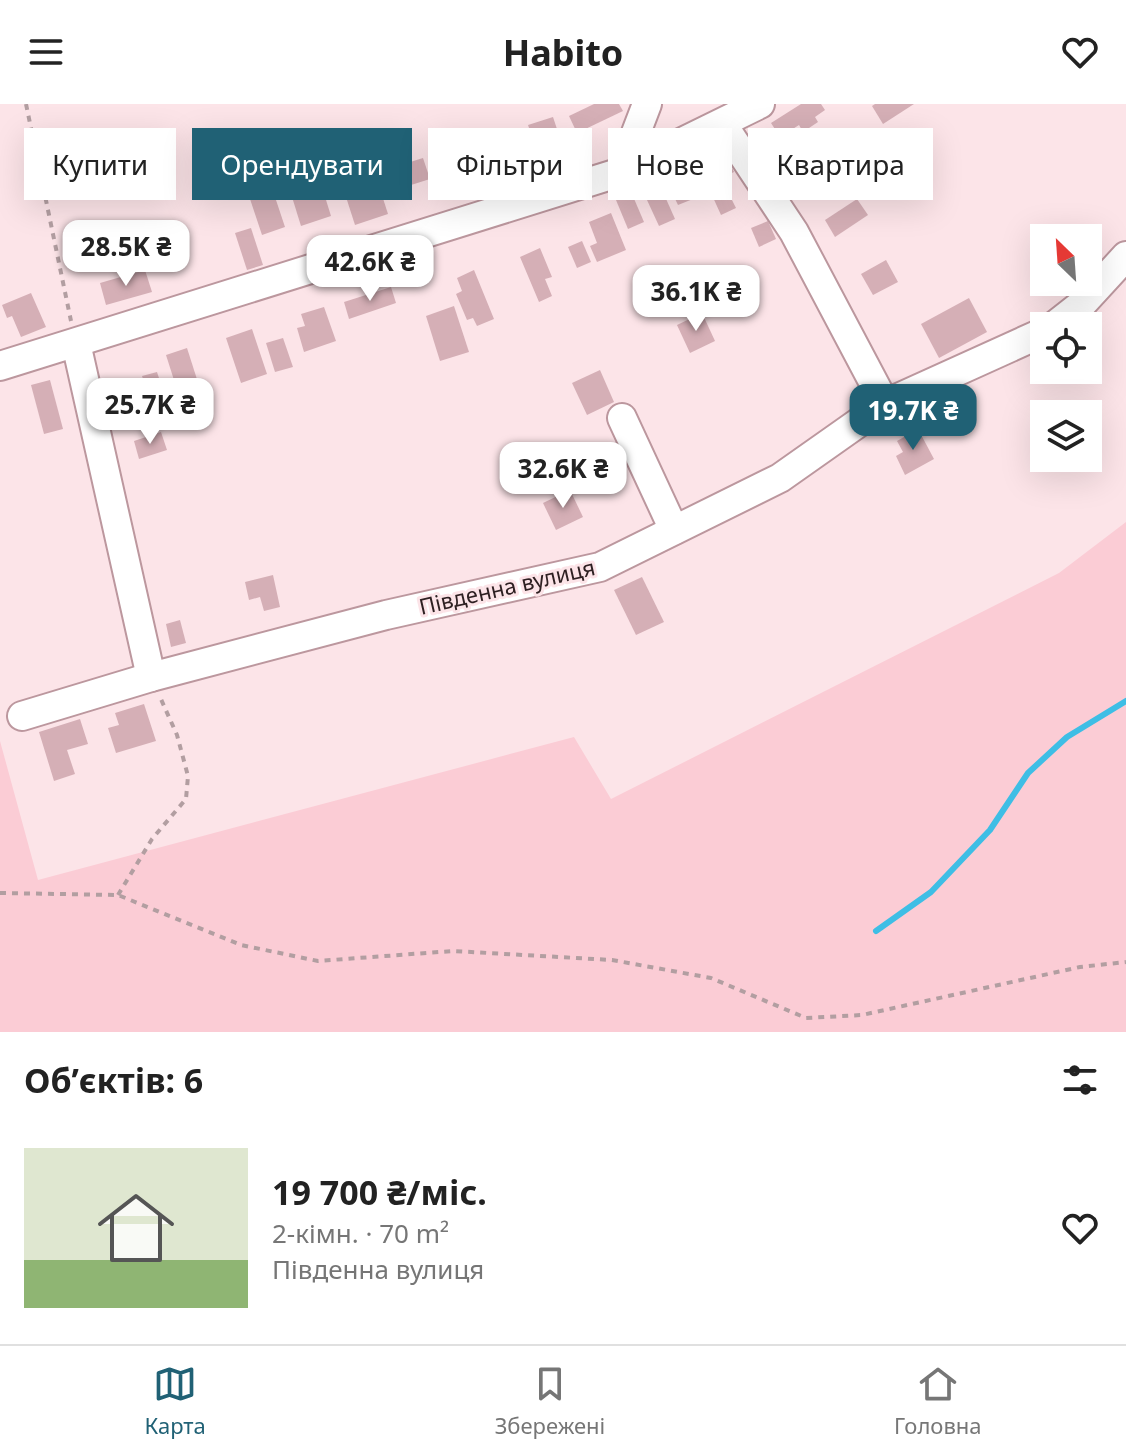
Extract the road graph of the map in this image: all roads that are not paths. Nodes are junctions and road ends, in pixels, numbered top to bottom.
1 (647, 104) edge
2 (760, 104) edge
3 (723, 125) junction
4 (638, 128) edge
5 (716, 128) edge
6 (608, 176) edge
7 (1126, 256) edge
8 (1072, 312) edge
9 (1030, 338) edge
10 (76, 343) junction
11 (0, 366) edge
12 (885, 404) junction
13 (622, 418) dead end
14 (674, 530) junction
15 (151, 677) junction
16 (22, 716) dead end

1 - 4 street
2 - 3 street
3 - 5 street
3 - 12 street
6 - 10 street
7 - 8 street
9 - 12 street, Південна вулиця
10 - 11 street
10 - 15 street
12 - 14 street, Південна вулиця
13 - 14 street
14 - 15 street, Південна вулиця
15 - 16 street, Південна вулиця

